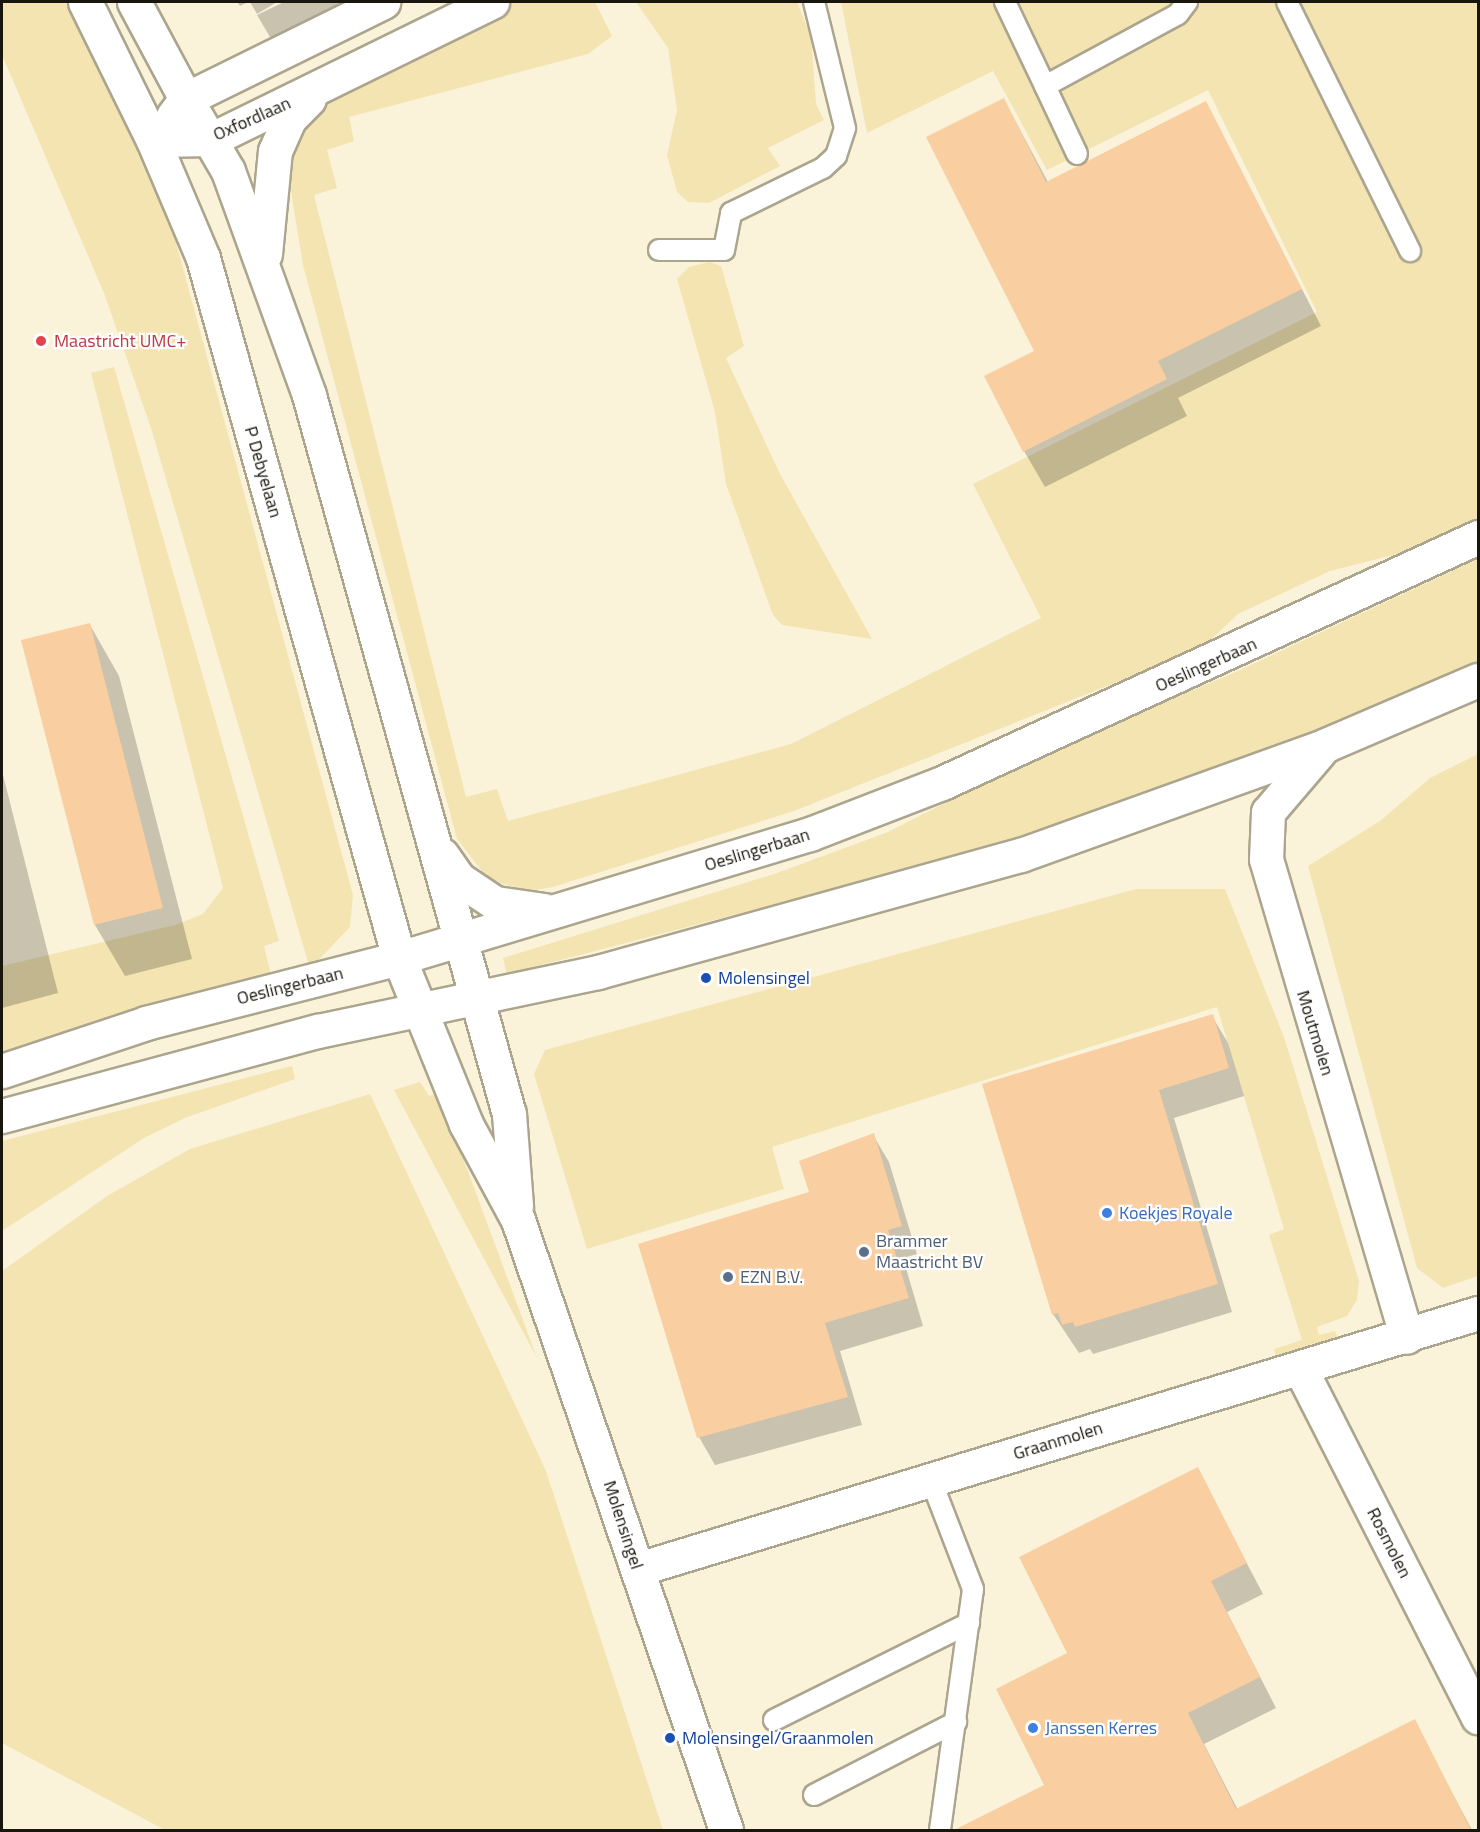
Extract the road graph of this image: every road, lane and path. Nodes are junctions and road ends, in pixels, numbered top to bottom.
1 (85, 2) edge
2 (134, 2) edge
3 (383, 2) edge
4 (492, 2) edge
5 (814, 2) edge
6 (1005, 2) edge
7 (1187, 2) edge
8 (1287, 2) edge
9 (1045, 86) junction
10 (322, 87) junction
11 (186, 99) junction
12 (212, 139) junction
13 (153, 140) junction
14 (1077, 154) dead end
15 (659, 250) dead end
16 (1410, 251) dead end
17 (264, 259) junction
18 (1479, 537) edge
19 (1479, 680) edge
20 (1326, 746) junction
21 (436, 843) junction
22 (564, 910) junction
23 (461, 940) junction
24 (399, 958) junction
25 (476, 998) junction
26 (417, 1009) junction
27 (2, 1071) edge
28 (2, 1116) edge
29 (518, 1220) junction
30 (1479, 1313) edge
31 (1407, 1336) junction
32 (1300, 1368) junction
33 (930, 1480) junction
34 (638, 1569) junction
35 (969, 1623) junction
36 (1479, 1717) edge
37 (774, 1720) dead end
38 (956, 1722) junction
39 (814, 1795) dead end
40 (726, 1830) edge
41 (940, 1830) edge

1 - 13 street, P Debyelaan
2 - 11 street
3 - 11 street
4 - 10 street, Oxfordlaan
5 - 15 lane
6 - 9 lane
7 - 9 lane
8 - 16 lane
9 - 14 lane
10 - 12 street, Oxfordlaan
10 - 17 street
11 - 12 street
11 - 13 street
12 - 13 street, Oxfordlaan
12 - 17 street
13 - 24 street, P Debyelaan
17 - 21 street
18 - 22 street, Oeslingerbaan
19 - 20 street
20 - 25 street
20 - 31 street, Moutmolen
21 - 22 street
21 - 23 street, Molensingel
22 - 23 street, Oeslingerbaan
23 - 24 street, Oeslingerbaan
23 - 25 street, Molensingel
24 - 26 street, Molensingel
24 - 27 street, Oeslingerbaan
25 - 26 street
25 - 29 street, Molensingel
26 - 28 street
26 - 29 street, Molensingel
29 - 34 street, Molensingel
30 - 31 street, Graanmolen
31 - 32 street, Graanmolen
32 - 33 street, Graanmolen
32 - 36 street, Rosmolen
33 - 34 street, Graanmolen
33 - 35 lane
34 - 40 street, Molensingel
35 - 37 lane
35 - 38 lane
38 - 39 lane
38 - 41 lane

